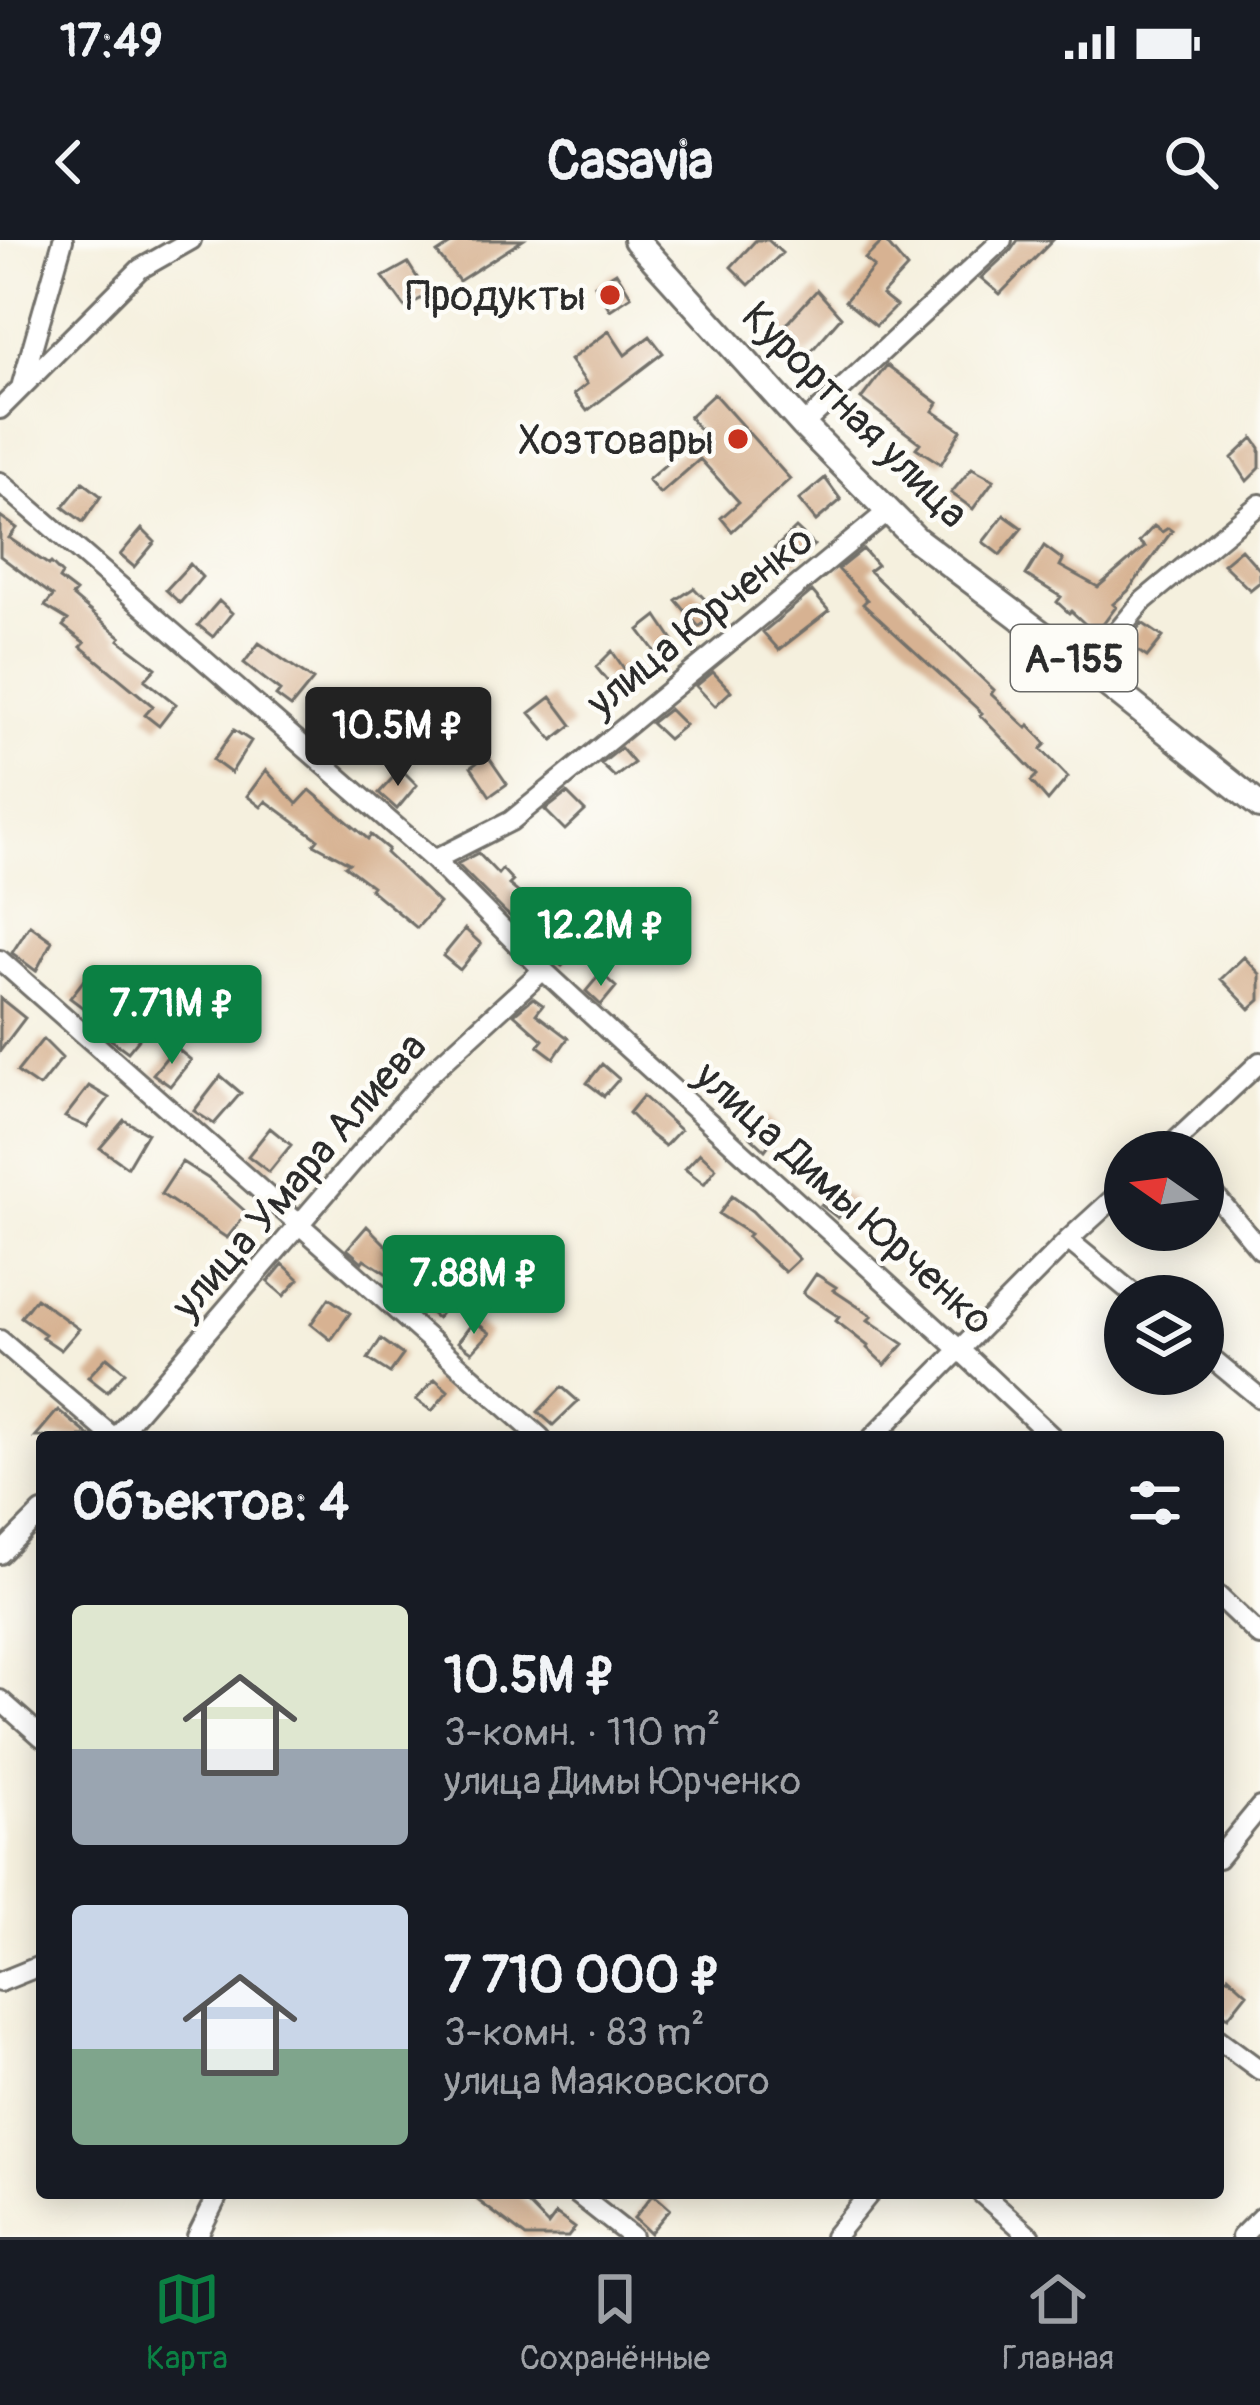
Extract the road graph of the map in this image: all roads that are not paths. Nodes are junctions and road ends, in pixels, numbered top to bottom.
1 (63, 240) edge
2 (191, 240) edge
3 (636, 240) edge
4 (1002, 240) edge
5 (21, 389) junction
6 (0, 409) edge
7 (803, 425) junction
8 (0, 482) edge
9 (1260, 504) edge
10 (887, 512) junction
11 (1088, 668) junction
12 (1260, 806) edge
13 (434, 860) junction
14 (0, 960) edge
15 (543, 970) junction
16 (1260, 1062) edge
17 (1190, 1131) edge
18 (1224, 1206) edge
19 (1104, 1207) edge
20 (299, 1225) junction
21 (1068, 1240) junction
22 (1260, 1249) edge
23 (1110, 1275) edge
24 (0, 1340) edge
25 (961, 1351) junction
26 (1224, 1368) edge
27 (1260, 1398) edge
28 (107, 1431) edge
29 (119, 1431) edge
30 (533, 1431) edge
31 (879, 1431) edge
32 (1046, 1431) edge
33 (36, 1518) edge
34 (0, 1554) edge
35 (1224, 1602) edge
36 (1260, 1636) edge
37 (0, 1700) edge
38 (36, 1732) edge
39 (1260, 1807) edge
40 (1224, 1851) edge
41 (36, 1967) edge
42 (0, 1982) edge
43 (1224, 2043) edge
44 (1260, 2070) edge
45 (216, 2199) edge
46 (584, 2199) edge
47 (866, 2199) edge
48 (988, 2199) edge
49 (1260, 2218) edge
50 (197, 2237) edge
51 (632, 2237) edge
52 (834, 2237) edge
53 (1031, 2237) edge
54 (1241, 2237) edge

1 - 5 street
2 - 5 street
3 - 7 main road, Курортная улица / А-155
4 - 7 street
5 - 6 street
7 - 10 main road, Курортная улица / А-155
8 - 13 street, улица Димы Юрченко
9 - 11 street
10 - 11 main road, Курортная улица / А-155
10 - 13 street, улица Юрченко
11 - 12 main road, Курортная улица / А-155
13 - 15 street, улица Димы Юрченко
14 - 20 street
15 - 20 street, улица Умара Алиева
15 - 25 street, улица Димы Юрченко
16 - 17 street
18 - 22 street
19 - 21 street
20 - 29 street, улица Умара Алиева
20 - 30 street
21 - 23 street
21 - 25 street
24 - 28 street
25 - 31 street
25 - 32 street, улица Димы Юрченко
26 - 27 street
33 - 34 street
35 - 36 street
37 - 38 street
39 - 40 street
41 - 42 street
43 - 44 street
45 - 50 street
46 - 51 street
47 - 52 street
48 - 53 street
49 - 54 street

